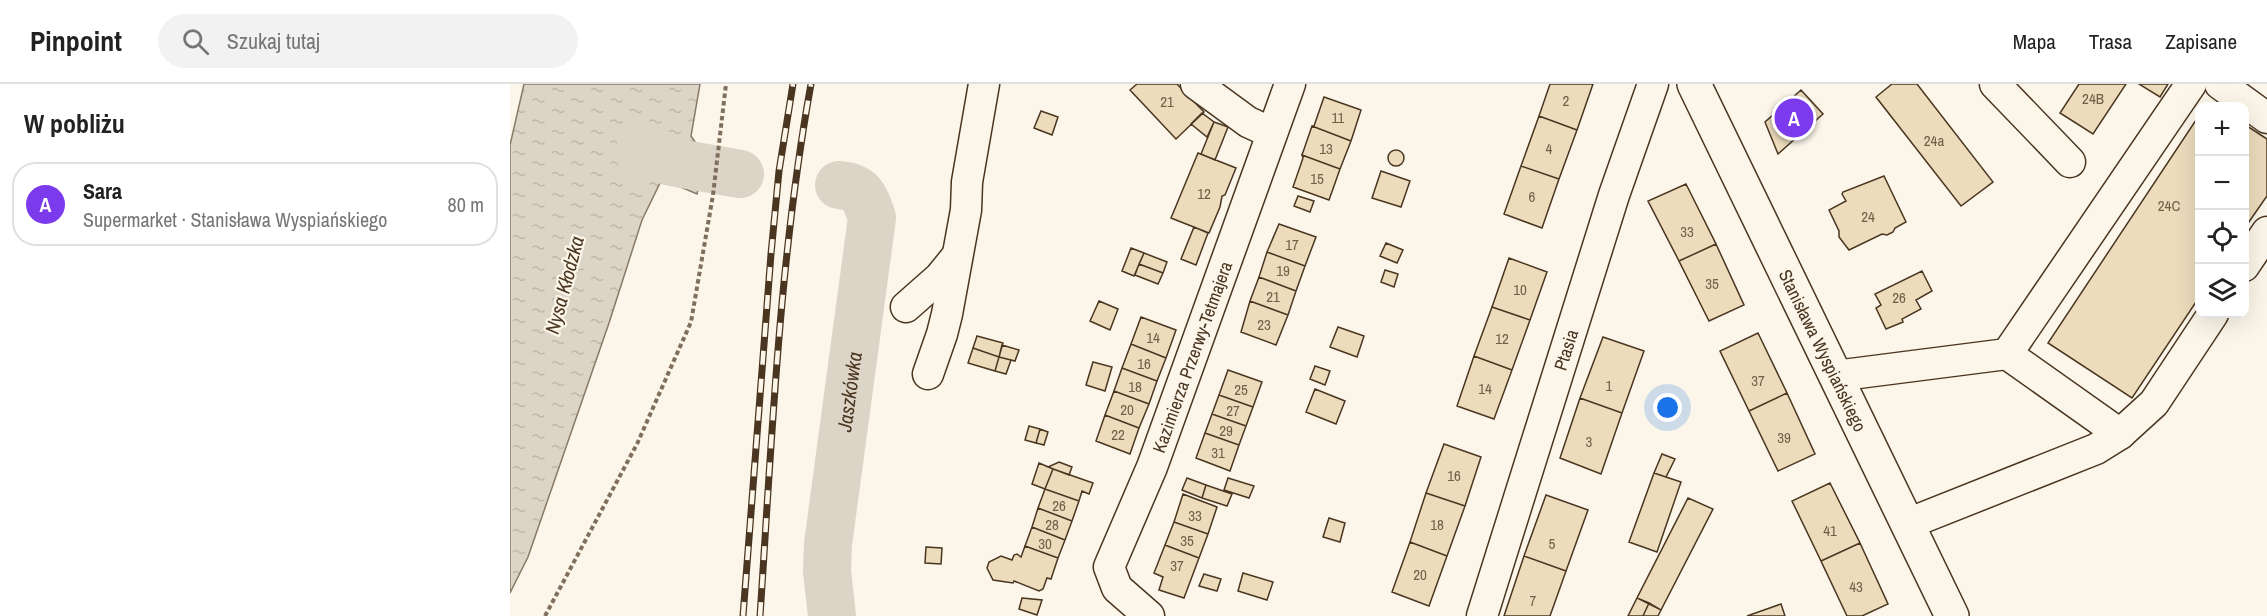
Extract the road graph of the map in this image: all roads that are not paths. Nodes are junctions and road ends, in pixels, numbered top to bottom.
1 (984, 84) edge
2 (1196, 84) edge
3 (1290, 84) edge
4 (1653, 84) edge
5 (1694, 84) edge
6 (1995, 84) edge
7 (2191, 84) edge
8 (2220, 84) edge
9 (2267, 118) edge
10 (1272, 133) junction
11 (2070, 162) dead end
12 (2267, 232) edge
13 (957, 256) junction
14 (2245, 264) edge
15 (906, 307) dead end
16 (2210, 318) edge
17 (2007, 354) junction
18 (928, 374) dead end
19 (1835, 376) junction
20 (2120, 434) junction
21 (1907, 524) junction
22 (1149, 616) edge
23 (1482, 616) edge
24 (1952, 616) edge

1 - 13 street
2 - 10 street
3 - 10 street, Kazimierza Przerwy-Tetmajera
4 - 23 street, Ptasia
5 - 19 main road, Stanisława Wyspiańskiego
6 - 11 street
7 - 17 street
8 - 9 street
10 - 22 street, Kazimierza Przerwy-Tetmajera
12 - 14 street
13 - 15 street
13 - 18 street
16 - 20 street
17 - 19 street
17 - 20 street
19 - 21 main road, Stanisława Wyspiańskiego
20 - 21 street
21 - 24 main road, Stanisława Wyspiańskiego

